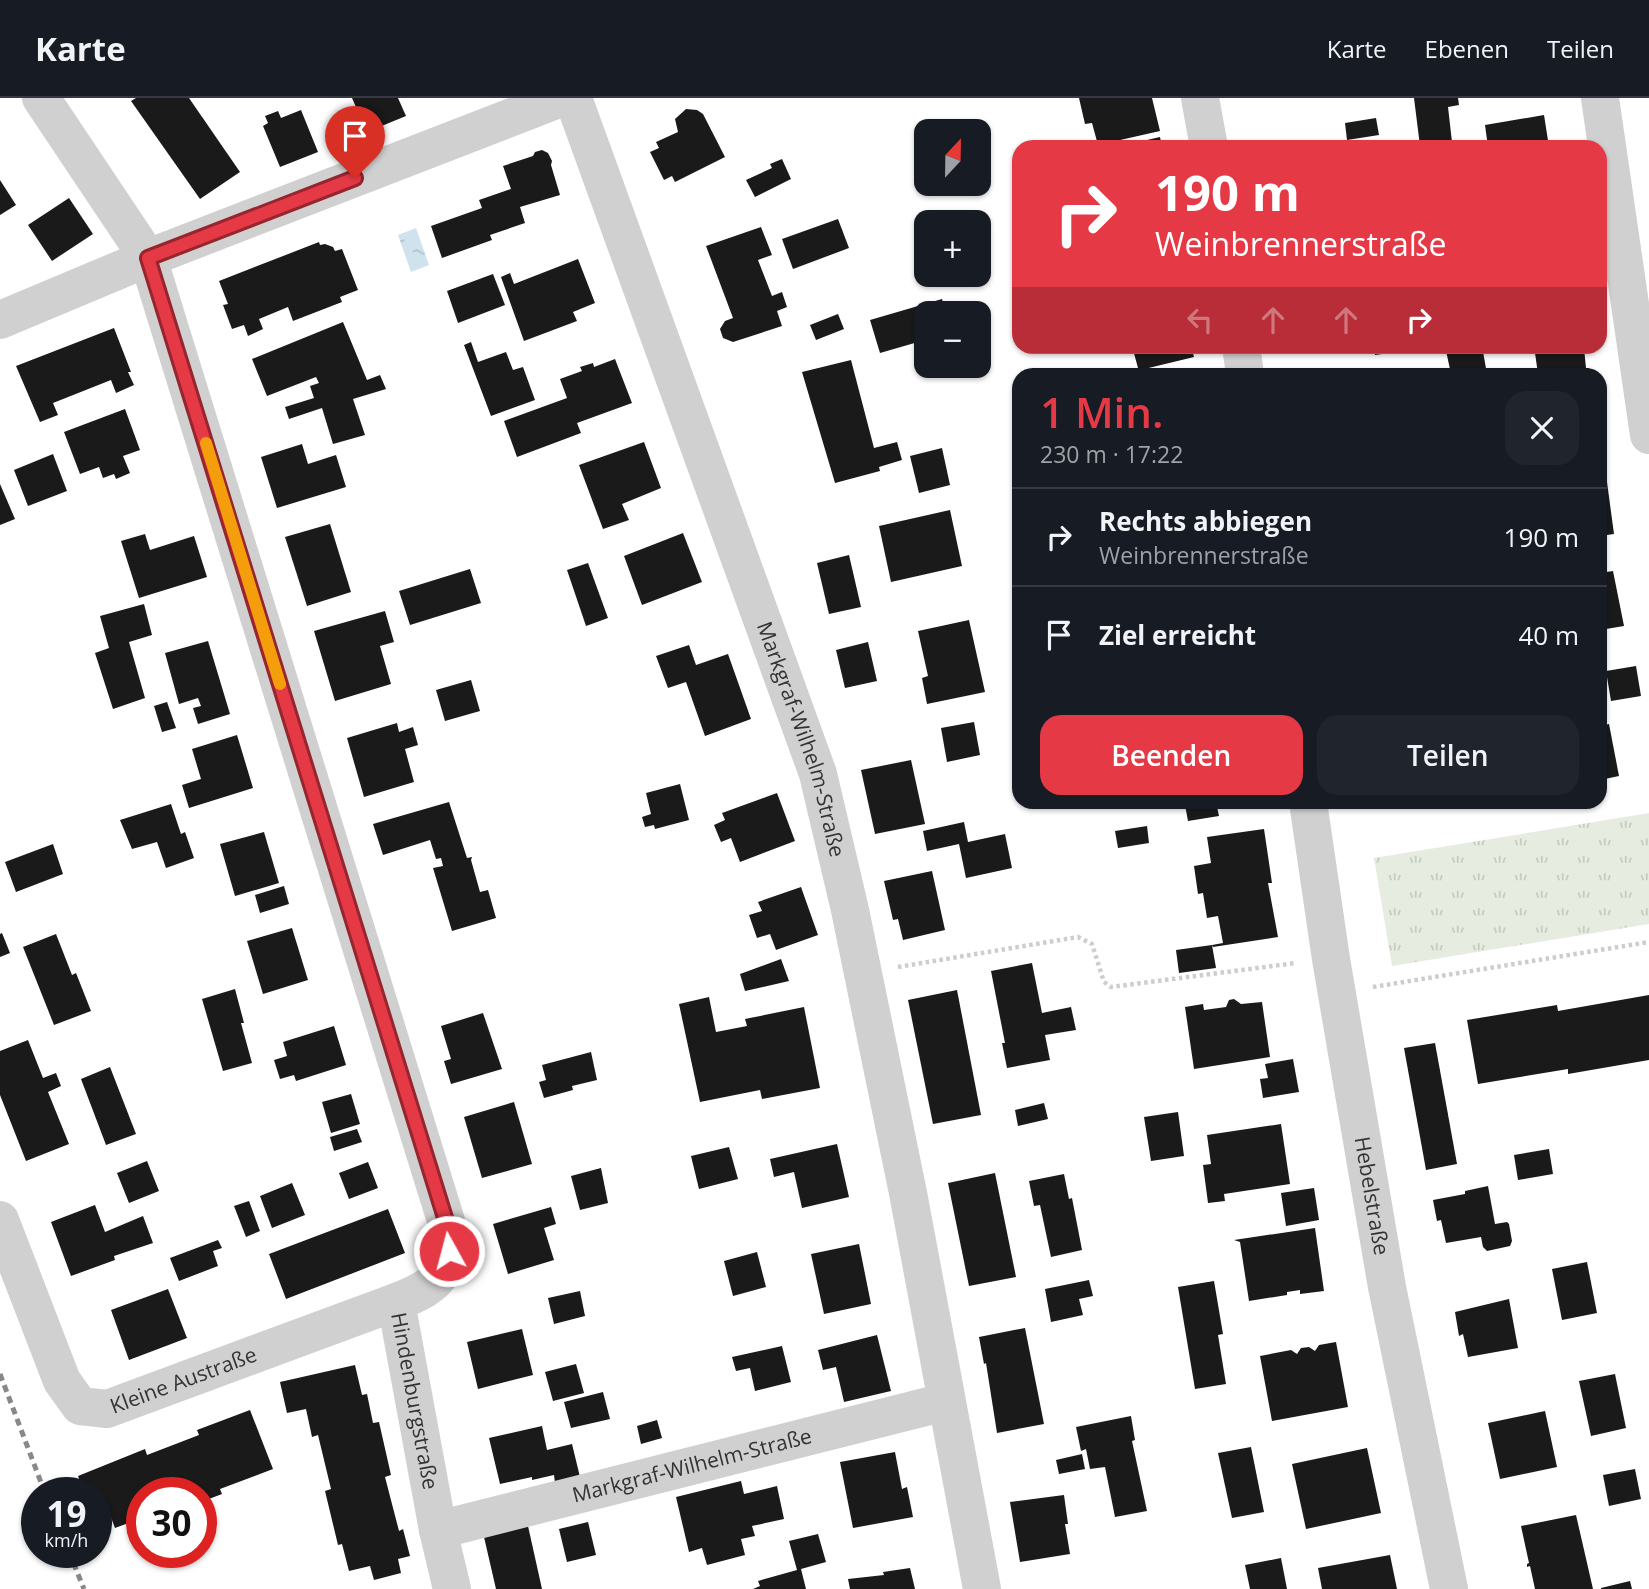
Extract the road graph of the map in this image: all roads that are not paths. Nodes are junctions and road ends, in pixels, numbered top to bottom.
1 (41, 98) edge
2 (561, 98) edge
3 (573, 98) edge
4 (1200, 98) edge
5 (1600, 98) edge
6 (1208, 140) edge
7 (1606, 140) edge
8 (1607, 146) edge
9 (148, 258) junction
10 (0, 320) edge
11 (1649, 435) edge
12 (1309, 809) edge
13 (0, 1220) edge
14 (396, 1302) junction
15 (945, 1402) junction
16 (438, 1530) junction
17 (452, 1589) edge
18 (982, 1589) edge
19 (1449, 1589) edge

1 - 9 street, Hindenburgstraße
2 - 9 street
3 - 15 street, Markgraf-Wilhelm-Straße
4 - 6 street
5 - 7 street
8 - 11 street
9 - 10 street
9 - 14 street, Hindenburgstraße
12 - 19 street, Hebelstraße
13 - 14 street, Kleine Austraße
14 - 16 street, Hindenburgstraße
15 - 16 street, Markgraf-Wilhelm-Straße
15 - 18 street, Markgraf-Wilhelm-Straße
16 - 17 street, Hindenburgstraße

